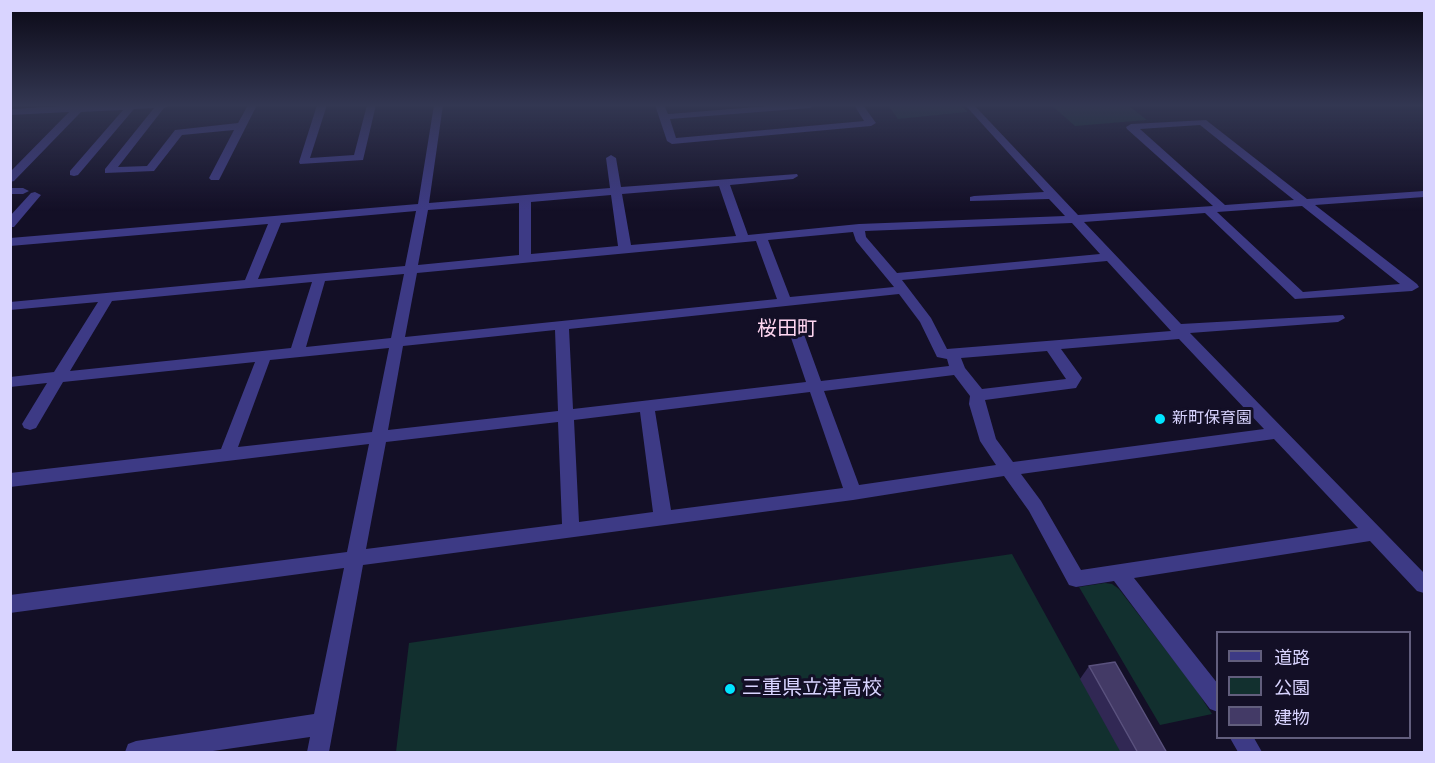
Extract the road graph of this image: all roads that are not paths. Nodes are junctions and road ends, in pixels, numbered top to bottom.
1 (46, 141) edge
2 (102, 141) edge
3 (132, 141) edge
4 (172, 141) edge
5 (234, 141) edge
6 (311, 141) edge
7 (363, 141) edge
8 (433, 141) edge
9 (1003, 141) edge
10 (1146, 141) edge
11 (1226, 141) edge
12 (611, 158) dead end
13 (74, 172) dead end
14 (793, 176) dead end
15 (215, 178) dead end
16 (10, 179) edge
17 (723, 182) junction
18 (10, 191) edge
19 (616, 191) junction
20 (1425, 194) edge
21 (1054, 195) junction
22 (525, 199) junction
23 (975, 199) dead end
24 (1304, 201) junction
25 (423, 207) junction
26 (1221, 207) junction
27 (1207, 209) junction
28 (1075, 219) junction
29 (276, 220) junction
30 (10, 224) edge
31 (859, 228) junction
32 (761, 237) junction
33 (743, 238) junction
34 (10, 242) edge
35 (625, 249) junction
36 (1110, 257) junction
37 (525, 258) junction
38 (410, 269) junction
39 (320, 277) junction
40 (893, 277) junction
41 (250, 283) junction
42 (1418, 286) edge
43 (903, 290) junction
44 (108, 297) junction
45 (784, 302) junction
46 (10, 306) edge
47 (1338, 318) dead end
48 (562, 325) junction
49 (794, 326) dead end
50 (1182, 331) junction
51 (396, 342) junction
52 (1052, 347) junction
53 (297, 352) junction
54 (952, 354) junction
55 (264, 356) junction
56 (958, 370) junction
57 (59, 376) junction
58 (10, 382) edge
59 (814, 387) junction
60 (978, 396) junction
61 (647, 406) junction
62 (566, 416) junction
63 (30, 424) dead end
64 (1278, 433) junction
65 (378, 438) junction
66 (227, 455) junction
67 (1010, 469) junction
68 (10, 480) edge
69 (853, 493) junction
70 (663, 518) junction
71 (571, 531) junction
72 (1375, 533) junction
73 (355, 560) junction
74 (1119, 573) junction
75 (1425, 585) edge
76 (10, 604) edge
77 (1216, 699) edge
78 (323, 724) junction
79 (1242, 739) edge
80 (136, 753) edge
81 (318, 753) edge
82 (1251, 753) edge

1 - 16 street
2 - 13 street
3 - 4 street
5 - 15 street
6 - 7 street
8 - 25 street
9 - 21 street
10 - 26 street
11 - 24 street
12 - 19 street
14 - 17 street
17 - 19 street
17 - 33 street
18 - 30 street
19 - 22 street
19 - 35 street
20 - 24 street
21 - 23 street
21 - 28 street
22 - 25 street
22 - 37 street
24 - 26 street
24 - 42 street
25 - 29 street
25 - 38 street
26 - 27 street
27 - 28 street
27 - 42 street
28 - 31 street
28 - 36 street
29 - 34 street
29 - 41 street
31 - 32 street
31 - 40 street
32 - 33 street
32 - 45 street
33 - 35 street
35 - 37 street
36 - 40 street
36 - 50 street
37 - 38 street
38 - 39 street
38 - 51 street
39 - 41 street
39 - 53 street
40 - 43 street
41 - 44 street
43 - 45 street
43 - 54 street
44 - 46 street
44 - 57 street
45 - 48 street
47 - 50 street
48 - 51 street
48 - 62 street
49 - 59 street
50 - 52 street
50 - 64 street
51 - 53 street
51 - 65 street
52 - 54 street
52 - 60 street
53 - 55 street
54 - 56 street
55 - 57 street
55 - 66 street
56 - 59 street
56 - 60 street
57 - 58 street
57 - 63 street
59 - 61 street
59 - 69 street
60 - 67 street
61 - 62 street
61 - 70 street
62 - 65 street
62 - 71 street
64 - 67 street
64 - 72 street
65 - 66 street
65 - 73 street
66 - 68 street
67 - 69 street
67 - 74 street
69 - 70 street
70 - 71 street
71 - 73 street
72 - 74 street
72 - 75 street
73 - 76 street
73 - 78 street
74 - 77 street
78 - 80 street
78 - 81 street
79 - 82 street

